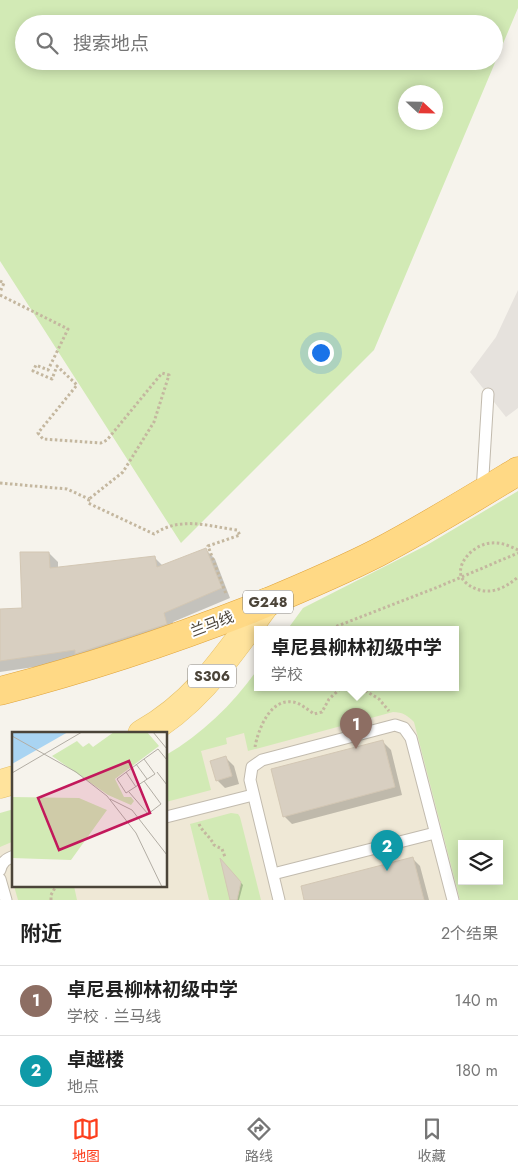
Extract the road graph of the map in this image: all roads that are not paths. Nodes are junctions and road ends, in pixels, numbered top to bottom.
1 (488, 394) dead end
2 (518, 470) edge
3 (482, 493) junction
4 (267, 602) junction
5 (0, 691) edge
6 (145, 732) edge
7 (253, 795) junction
8 (168, 817) edge
9 (435, 833) junction
10 (12, 857) edge
11 (0, 870) edge
12 (273, 874) junction
13 (0, 879) edge
14 (6, 900) edge
15 (279, 900) edge
16 (453, 900) edge

1 - 3 lane
2 - 3 highway, 兰马线 / G248
3 - 4 highway, 兰马线 / G248
4 - 5 highway, 兰马线 / G248
4 - 6 main road, S306
7 - 8 lane
7 - 9 lane
7 - 12 lane
9 - 12 lane
9 - 16 lane
10 - 11 lane
12 - 15 lane
13 - 14 lane

